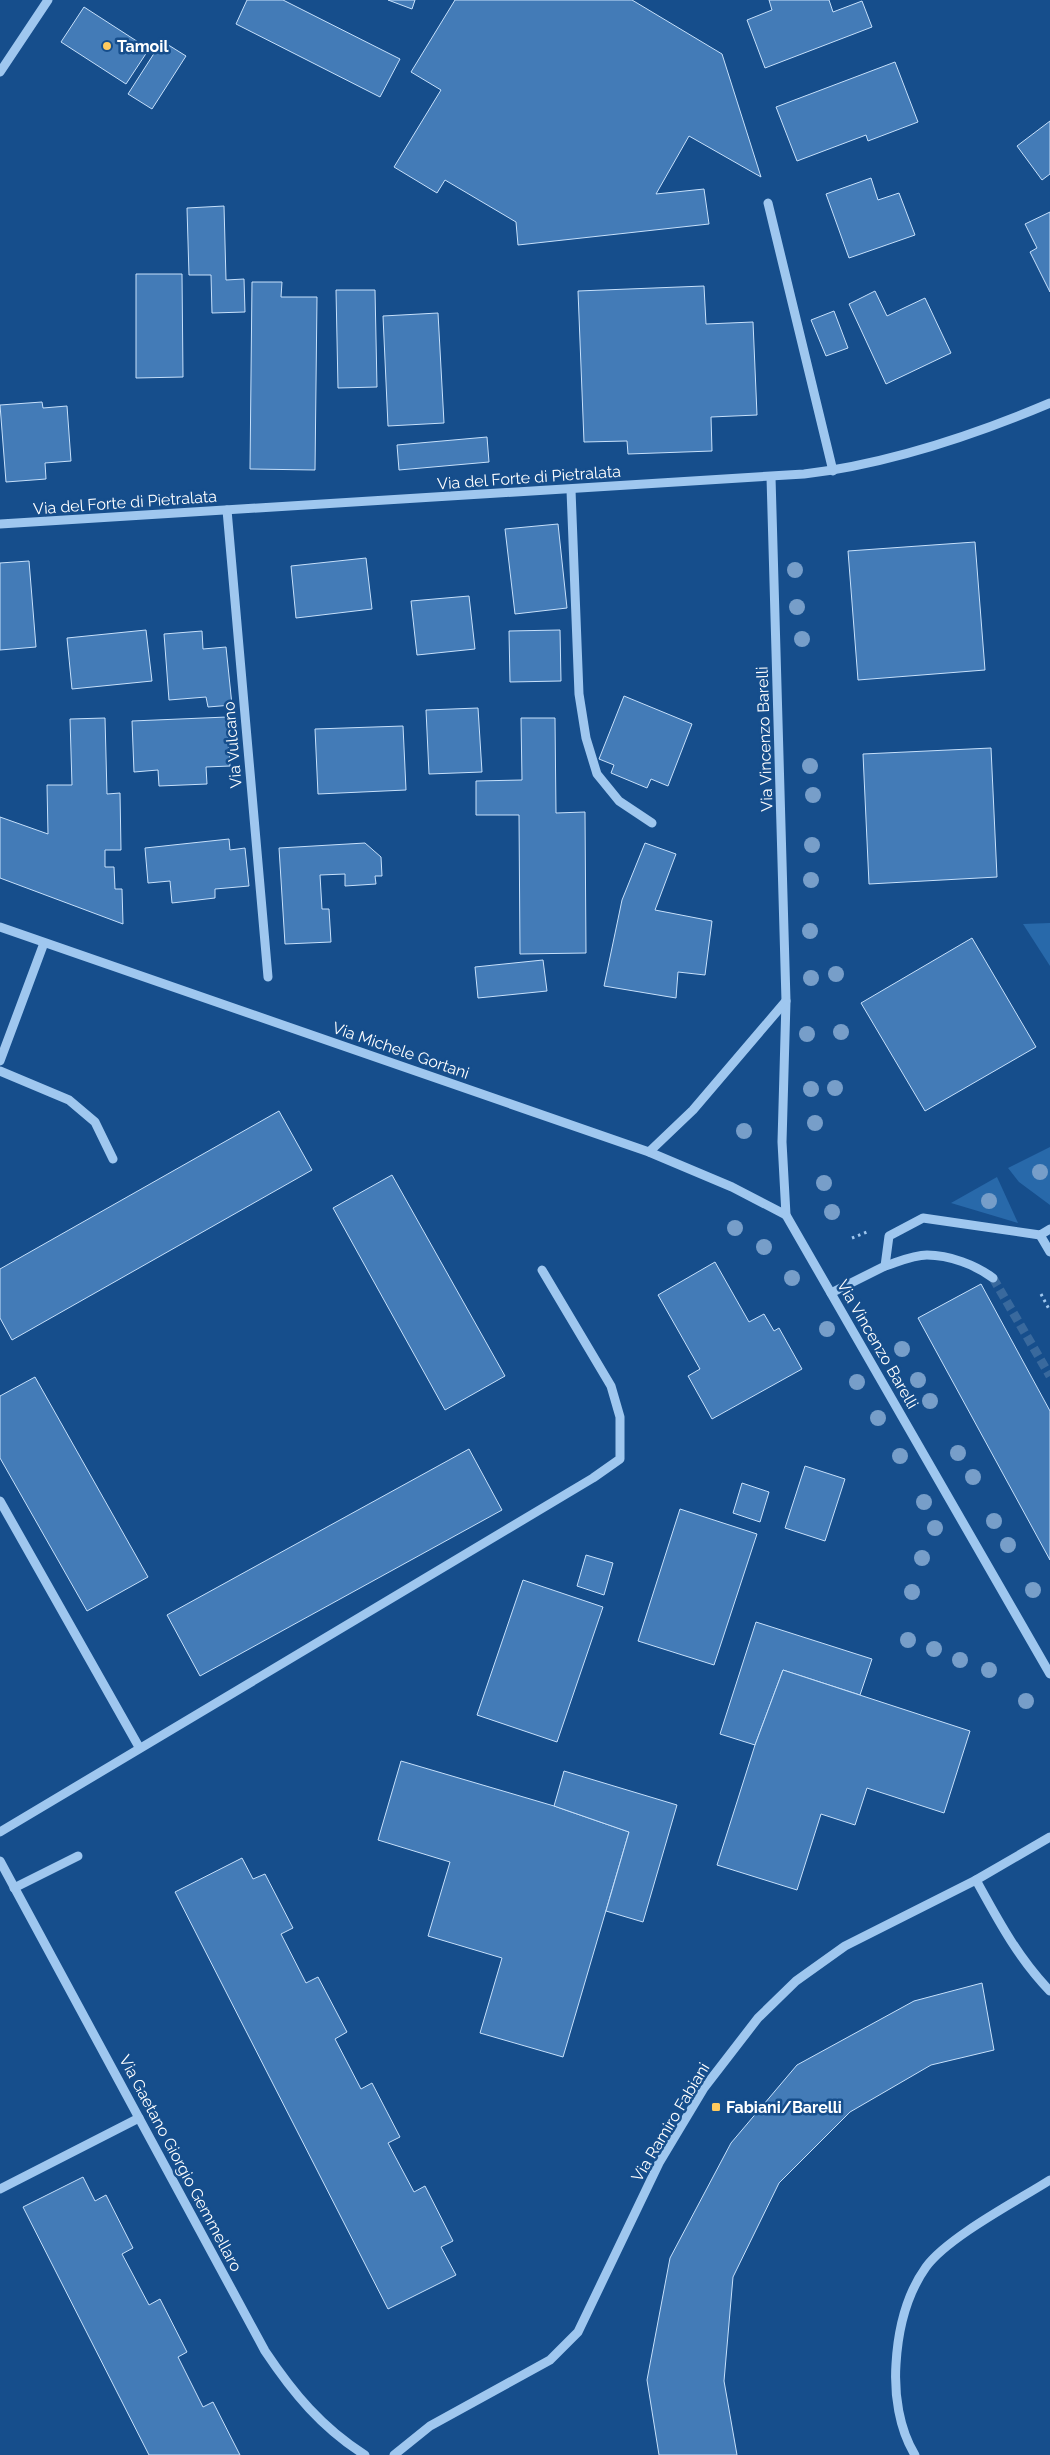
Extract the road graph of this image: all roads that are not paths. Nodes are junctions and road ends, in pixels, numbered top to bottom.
1 (48, 0) edge
2 (0, 72) edge
3 (768, 203) dead end
4 (1050, 403) edge
5 (833, 471) junction
6 (772, 477) junction
7 (571, 490) junction
8 (227, 510) junction
9 (0, 524) edge
10 (652, 823) dead end
11 (0, 927) edge
12 (44, 943) junction
13 (268, 978) dead end
14 (786, 1001) junction
15 (0, 1061) edge
16 (0, 1071) edge
17 (650, 1152) junction
18 (113, 1159) dead end
19 (786, 1215) junction
20 (1050, 1229) edge
21 (1040, 1235) junction
22 (1050, 1252) edge
23 (885, 1266) junction
24 (542, 1270) dead end
25 (994, 1278) tunnel mouth
26 (831, 1293) junction
27 (0, 1502) edge
28 (1050, 1674) edge
29 (139, 1747) junction
30 (0, 1832) edge
31 (1050, 1837) edge
32 (78, 1856) dead end
33 (0, 1861) edge
34 (976, 1880) junction
35 (14, 1888) junction
36 (1050, 1991) edge
37 (139, 2118) junction
38 (1050, 2180) edge
39 (0, 2189) edge
40 (365, 2455) edge
41 (394, 2455) edge
42 (916, 2455) edge

1 - 2 street
3 - 5 street
4 - 5 street, Via del Forte di Pietralata
5 - 6 street, Via del Forte di Pietralata
6 - 7 street, Via del Forte di Pietralata
6 - 14 street, Via Vincenzo Barelli
7 - 8 street, Via del Forte di Pietralata
7 - 10 street
8 - 9 street, Via del Forte di Pietralata
8 - 13 street, Via Vulcano
11 - 12 street, Via Michele Gortani
12 - 15 street
12 - 17 street, Via Michele Gortani
14 - 17 street
14 - 19 street, Via Vincenzo Barelli
16 - 18 street
17 - 19 street, Via Michele Gortani
19 - 26 street, Via Vincenzo Barelli
20 - 21 street
21 - 22 street
21 - 23 street
23 - 25 street
23 - 26 street
24 - 29 street
26 - 28 street, Via Vincenzo Barelli
27 - 29 street
29 - 30 street
31 - 34 street, Via Ramiro Fabiani
32 - 35 street
33 - 35 street, Via Gaetano Giorgio Gemmellaro
34 - 36 street
34 - 41 street, Via Ramiro Fabiani
35 - 37 street, Via Gaetano Giorgio Gemmellaro
37 - 39 street
37 - 40 street, Via Gaetano Giorgio Gemmellaro
38 - 42 street

